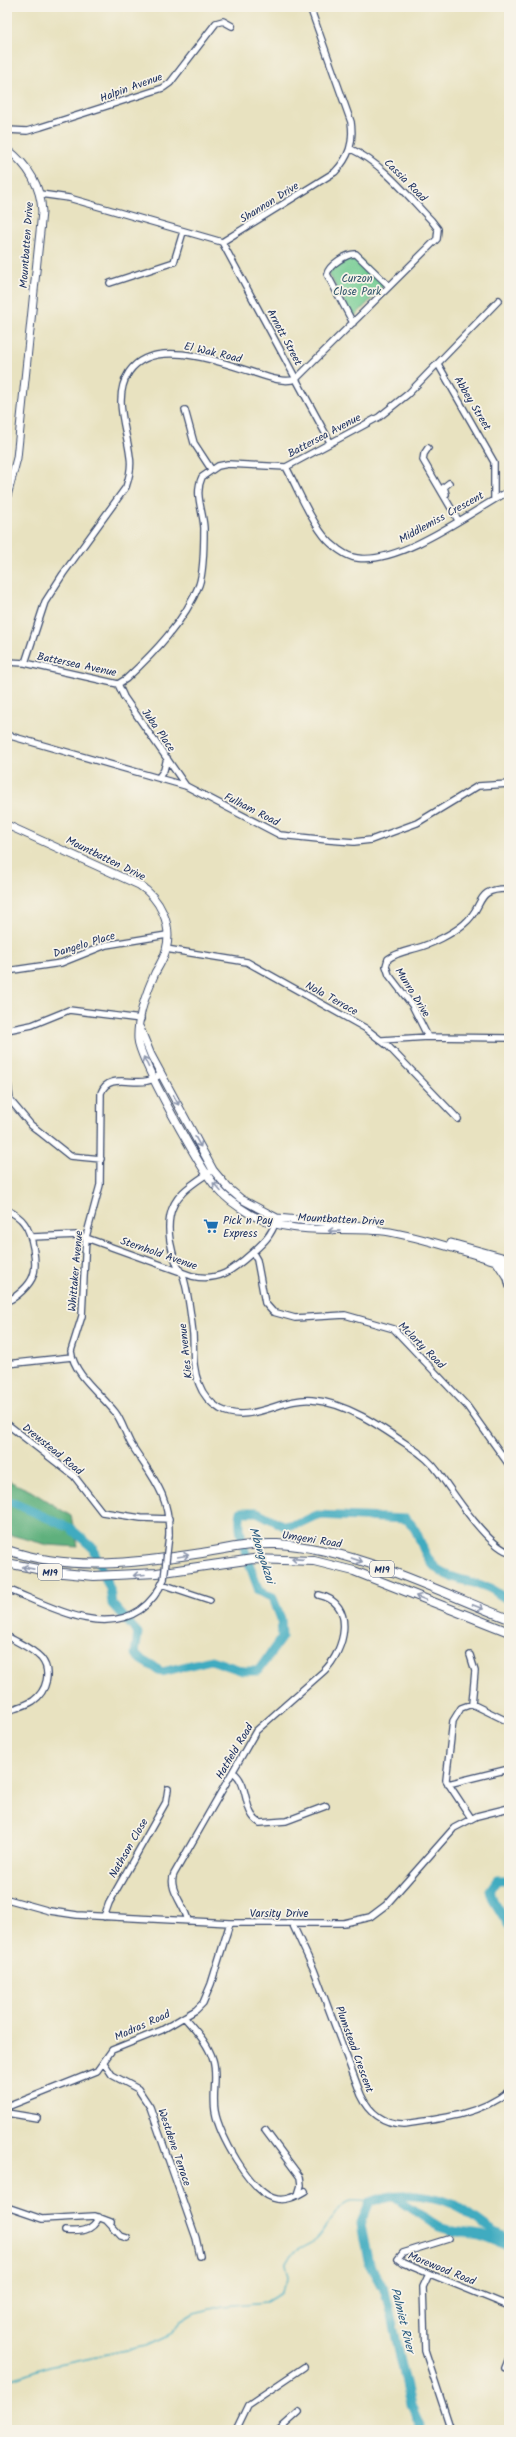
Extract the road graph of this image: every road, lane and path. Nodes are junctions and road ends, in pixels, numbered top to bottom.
1 (310, 7) edge
2 (232, 26) dead end
3 (7, 130) edge
4 (351, 149) junction
5 (7, 150) edge
6 (40, 194) junction
7 (183, 232) junction
8 (222, 242) junction
9 (110, 283) dead end
10 (389, 286) junction
11 (499, 300) dead end
12 (353, 323) junction
13 (438, 364) junction
14 (296, 379) junction
15 (185, 410) dead end
16 (330, 442) junction
17 (428, 448) dead end
18 (286, 467) junction
19 (211, 469) junction
20 (449, 483) dead end
21 (509, 491) edge
22 (7, 496) edge
23 (494, 499) junction
24 (459, 520) junction
25 (7, 662) edge
26 (26, 663) junction
27 (118, 684) junction
28 (7, 735) edge
29 (167, 758) junction
30 (159, 777) junction
31 (509, 784) edge
32 (186, 786) junction
33 (7, 825) edge
34 (509, 889) edge
35 (166, 935) junction
36 (166, 949) junction
37 (7, 971) edge
38 (140, 1019) junction
39 (140, 1028) junction
40 (7, 1030) edge
41 (428, 1037) junction
42 (509, 1038) edge
43 (382, 1040) junction
44 (7, 1074) edge
45 (162, 1074) junction
46 (154, 1078) junction
47 (458, 1119) dead end
48 (101, 1159) junction
49 (213, 1170) junction
50 (206, 1175) junction
51 (238, 1202) junction
52 (7, 1210) edge
53 (276, 1221) junction
54 (32, 1237) junction
55 (86, 1237) junction
56 (253, 1252) junction
57 (496, 1261) junction
58 (509, 1262) edge
59 (182, 1273) junction
60 (506, 1276) junction
61 (509, 1286) edge
62 (7, 1301) edge
63 (72, 1357) junction
64 (7, 1364) edge
65 (7, 1424) edge
66 (509, 1465) edge
67 (169, 1519) junction
68 (7, 1550) edge
69 (509, 1552) edge
70 (7, 1563) edge
71 (163, 1581) junction
72 (7, 1589) edge
73 (319, 1595) dead end
74 (210, 1600) dead end
75 (509, 1619) edge
76 (509, 1632) edge
77 (7, 1636) edge
78 (470, 1656) dead end
79 (472, 1704) junction
80 (7, 1710) edge
81 (509, 1722) edge
82 (509, 1769) edge
83 (233, 1772) junction
84 (448, 1784) junction
85 (168, 1789) dead end
86 (326, 1806) dead end
87 (509, 1808) edge
88 (471, 1818) junction
89 (7, 1899) edge
90 (104, 1917) junction
91 (188, 1922) junction
92 (230, 1923) junction
93 (292, 1923) junction
94 (184, 2017) junction
95 (104, 2064) junction
96 (509, 2091) edge
97 (7, 2107) edge
98 (7, 2113) edge
99 (36, 2118) dead end
100 (265, 2130) dead end
101 (305, 2191) dead end
102 (298, 2195) junction
103 (7, 2207) edge
104 (98, 2217) junction
105 (65, 2231) dead end
106 (127, 2238) dead end
107 (448, 2239) dead end
108 (200, 2256) dead end
109 (429, 2274) junction
110 (509, 2306) edge
111 (509, 2358) edge
112 (304, 2367) dead end
113 (505, 2368) dead end
114 (299, 2412) dead end
115 (236, 2430) edge
116 (279, 2430) edge
117 (451, 2430) edge

1 - 4 street, Shannon Drive
2 - 3 street, Halpin Avenue
4 - 8 street, Shannon Drive
4 - 10 street, Cassia Road
5 - 6 main road, Mountbatten Drive
6 - 7 street
6 - 22 main road, Mountbatten Drive
7 - 8 street
7 - 9 street
8 - 14 street, Arnott Street
10 - 12 street
10 - 12 street
11 - 13 street, Battersea Avenue
12 - 14 street
13 - 16 street, Battersea Avenue
13 - 23 street, Abbey Street
14 - 16 street, Arnott Street
14 - 26 street, El Wak Road
15 - 19 street
16 - 18 street, Battersea Avenue
17 - 24 street
18 - 19 street, Battersea Avenue
18 - 24 street, Middlemiss Crescent
19 - 27 street, Battersea Avenue
20 - 24 street
21 - 23 street, Middlemiss Crescent
23 - 24 street, Middlemiss Crescent
25 - 26 street, Battersea Avenue
26 - 27 street, Battersea Avenue
27 - 29 street, Juba Place
28 - 30 street, Fulham Road
29 - 30 street
29 - 32 street, Juba Place
30 - 32 street, Fulham Road
31 - 32 street, Fulham Road
33 - 35 main road, Mountbatten Drive
34 - 41 street, Munro Drive
35 - 36 main road, Mountbatten Drive
35 - 37 street, Dangelo Place
36 - 38 main road, Mountbatten Drive
36 - 43 street, Nola Terrace
38 - 39 main road, Mountbatten Drive
38 - 40 street
39 - 45 main road, Mountbatten Drive
46 -> 39 main road, Mountbatten Drive
41 - 42 street
41 - 43 street
43 - 47 street, Nola Terrace
44 - 48 street
45 - 46 street, Whittaker Avenue
45 -> 49 main road, Mountbatten Drive
46 - 48 street, Whittaker Avenue
46 - 50 main road, Mountbatten Drive
48 - 55 street, Whittaker Avenue
49 - 50 street, Kies Avenue
49 - 51 main road, Mountbatten Drive
51 -> 50 main road, Mountbatten Drive
50 - 59 street, Kies Avenue
51 - 53 main road, Mountbatten Drive
52 - 54 street
53 - 56 street, Sternhold Avenue
57 -> 53 main road, Mountbatten Drive
53 - 58 main road, Mountbatten Drive
54 - 55 street, Sternhold Avenue
54 - 62 street
55 - 59 street, Sternhold Avenue
55 - 63 street, Whittaker Avenue
56 - 59 street, Sternhold Avenue
56 - 66 street, Mclarty Road
57 - 58 main road, Mountbatten Drive
57 - 60 main road
58 - 60 street
59 - 69 street, Kies Avenue
60 - 61 street
63 - 64 street
63 - 67 street
65 - 67 street, Drewstead Road
67 - 71 street, bridge
68 -> 75 highway, Umgeni Road / M19
76 -> 70 highway, Umgeni Road / M19
71 - 72 street
71 - 74 street
73 - 83 street, Hatfield Road
77 - 80 street
78 - 79 street
79 - 81 street
79 - 84 street
82 - 84 street
83 - 86 street
83 - 91 street, Hatfield Road
84 - 88 street
85 - 90 street, Nathson Close
87 - 88 street, Varsity Drive
88 - 93 street, Varsity Drive
89 - 90 street, Varsity Drive
90 - 91 street, Varsity Drive
91 - 92 street, Varsity Drive
92 - 93 street, Varsity Drive
92 - 94 street, Madras Road
93 - 96 street, Plumstead Crescent
94 - 95 street, Madras Road
94 - 102 street
95 - 97 street
95 - 108 street, Westdene Terrace
98 - 99 street
100 - 102 street
101 - 102 street
103 - 104 street
104 - 105 street
104 - 106 street
107 - 109 street, Morewood Road
109 - 110 street, Morewood Road
109 - 117 street
111 - 113 street
112 - 115 street
114 - 116 street

